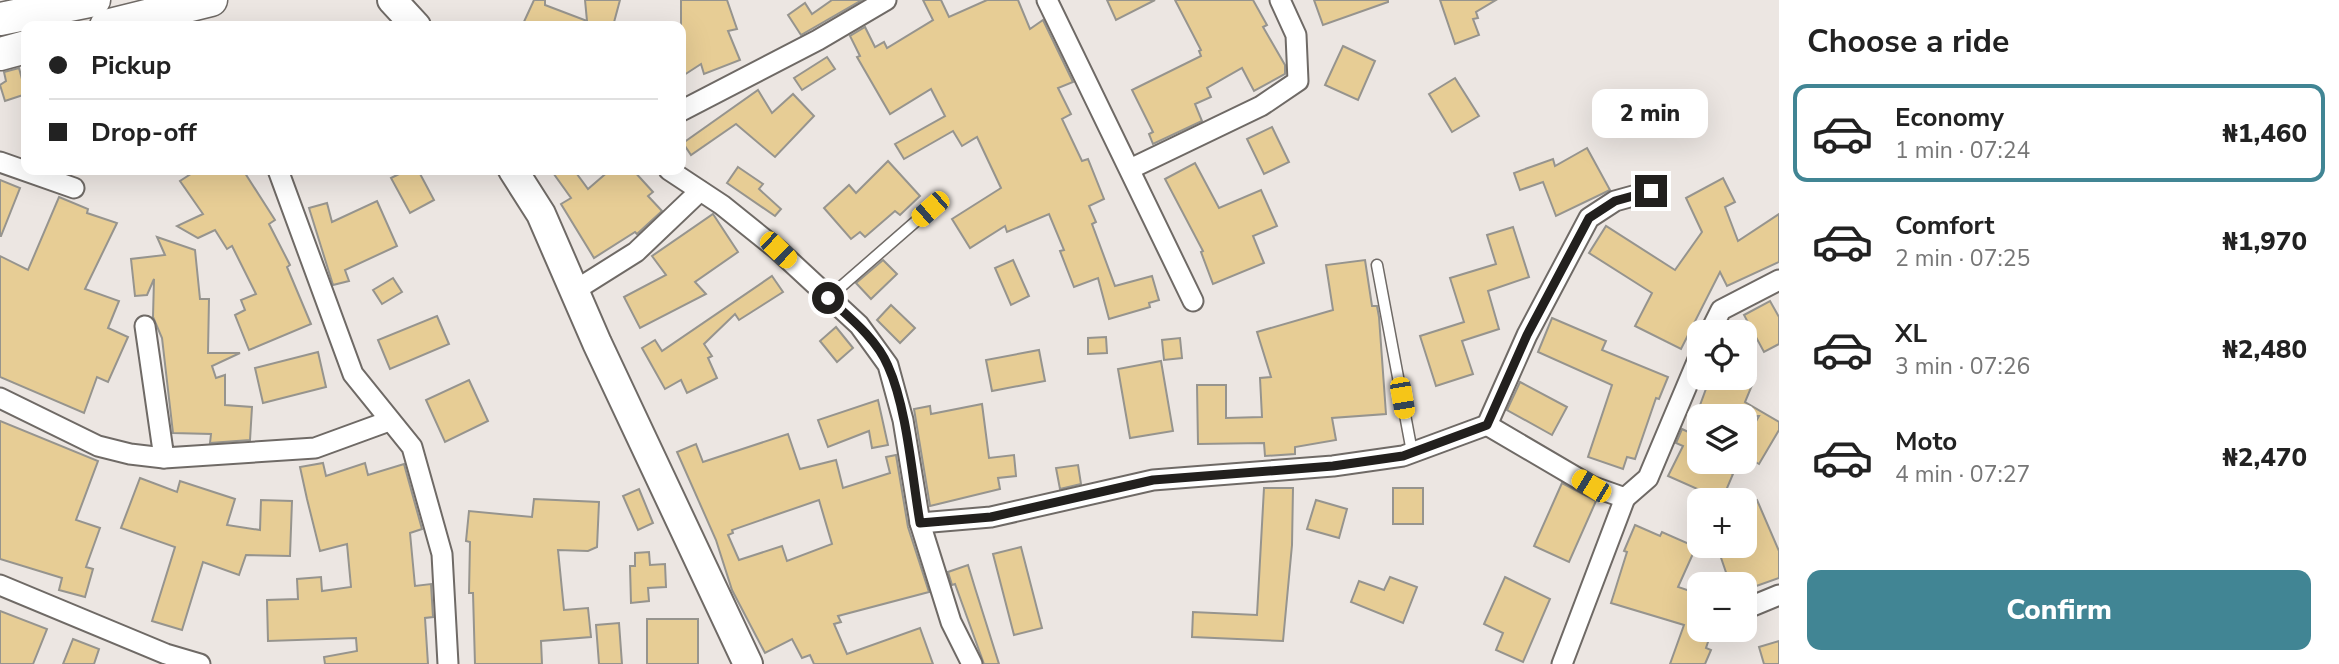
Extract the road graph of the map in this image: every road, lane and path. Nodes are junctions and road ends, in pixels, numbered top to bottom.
1 (94, 0) edge
2 (211, 0) edge
3 (392, 0) edge
4 (886, 0) edge
5 (1047, 0) edge
6 (1280, 0) edge
7 (0, 19) edge
8 (126, 21) edge
9 (411, 21) edge
10 (21, 48) edge
11 (0, 54) edge
12 (686, 108) edge
13 (0, 162) edge
14 (21, 169) edge
15 (1130, 169) junction
16 (37, 175) edge
17 (280, 175) edge
18 (516, 175) edge
19 (676, 175) edge
20 (74, 188) dead end
21 (700, 191) junction
22 (1651, 191) dead end
23 (930, 209) dead end
24 (1377, 265) dead end
25 (1779, 280) edge
26 (574, 291) junction
27 (828, 298) junction
28 (1193, 301) dead end
29 (1716, 320) edge
30 (145, 326) dead end
31 (1687, 385) edge
32 (0, 398) edge
33 (389, 421) junction
34 (1487, 425) junction
35 (1412, 452) junction
36 (164, 458) junction
37 (1625, 498) junction
38 (920, 523) junction
39 (0, 585) edge
40 (1779, 595) edge
41 (1757, 604) edge
42 (200, 664) edge
43 (448, 664) edge
44 (748, 664) edge
45 (972, 664) edge
46 (1562, 664) edge

1 - 7 main road
2 - 8 main road
3 - 9 street
4 - 12 street
5 - 15 street
6 - 15 street
10 - 11 main road
13 - 14 street
15 - 28 street
16 - 20 street
17 - 33 street
18 - 26 street
19 - 21 street
21 - 26 street
21 - 27 street
22 - 34 street
23 - 27 lane
24 - 35 lane
25 - 29 street
26 - 44 street
27 - 38 street
30 - 36 street
31 - 37 street
32 - 36 street
33 - 36 street
33 - 43 street
34 - 35 street
34 - 37 street
35 - 38 street
37 - 46 street
38 - 45 street
39 - 42 street
40 - 41 street

